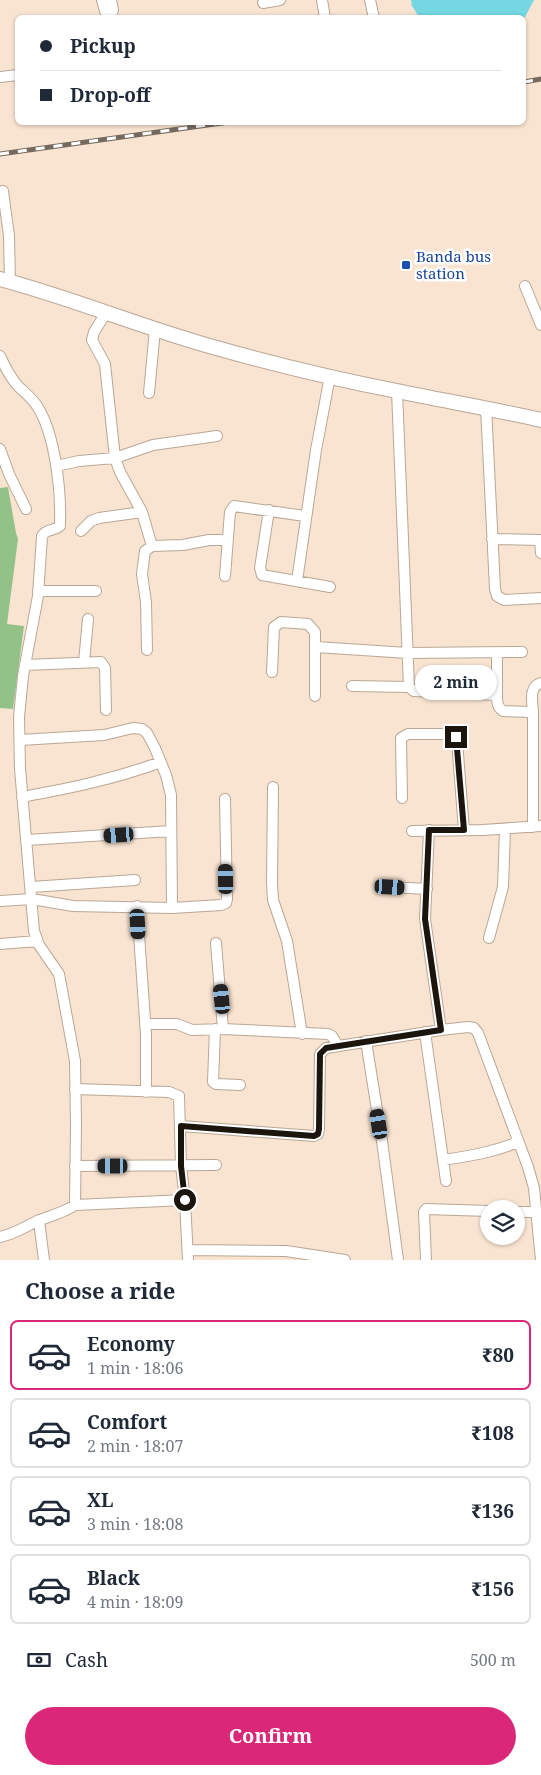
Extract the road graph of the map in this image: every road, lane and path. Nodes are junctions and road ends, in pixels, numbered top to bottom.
1 (102, 0) edge
2 (111, 0) edge
3 (280, 0) edge
4 (322, 0) edge
5 (370, 0) edge
6 (263, 3) dead end
7 (108, 15) edge
8 (111, 15) edge
9 (324, 15) edge
10 (373, 15) edge
11 (15, 75) edge
12 (0, 77) edge
13 (3, 192) dead end
14 (5, 281) edge
15 (525, 286) dead end
16 (106, 313) junction
17 (541, 325) edge
18 (156, 328) junction
19 (0, 356) edge
20 (330, 376) junction
21 (397, 391) junction
22 (149, 393) dead end
23 (486, 407) junction
24 (541, 420) edge
25 (217, 436) dead end
26 (0, 449) edge
27 (115, 458) junction
28 (56, 466) junction
29 (26, 509) dead end
30 (269, 510) junction
31 (142, 512) junction
32 (305, 516) junction
33 (81, 531) dead end
34 (492, 539) junction
35 (227, 540) junction
36 (541, 540) edge
37 (152, 546) junction
38 (541, 553) edge
39 (225, 576) dead end
40 (297, 581) junction
41 (330, 587) dead end
42 (38, 591) junction
43 (96, 591) dead end
44 (541, 598) edge
45 (88, 619) dead end
46 (316, 647) junction
47 (147, 650) dead end
48 (522, 652) dead end
49 (408, 653) junction
50 (497, 653) junction
51 (84, 662) junction
52 (25, 665) junction
53 (272, 672) dead end
54 (541, 683) edge
55 (352, 686) dead end
56 (410, 687) junction
57 (497, 695) junction
58 (315, 696) dead end
59 (106, 710) dead end
60 (533, 712) junction
61 (20, 740) junction
62 (161, 762) junction
63 (272, 787) dead end
64 (22, 797) junction
65 (402, 798) dead end
66 (225, 799) dead end
67 (537, 827) edge
68 (505, 829) junction
69 (429, 830) junction
70 (464, 830) junction
71 (171, 831) junction
72 (412, 831) dead end
73 (27, 840) junction
74 (135, 880) dead end
75 (31, 887) junction
76 (390, 887) dead end
77 (427, 889) junction
78 (32, 899) junction
79 (0, 901) edge
80 (137, 906) junction
81 (172, 908) junction
82 (489, 938) dead end
83 (37, 941) junction
84 (216, 943) dead end
85 (0, 944) edge
86 (145, 1024) junction
87 (219, 1029) junction
88 (441, 1030) junction
89 (425, 1032) junction
90 (302, 1034) junction
91 (366, 1041) junction
92 (338, 1046) junction
93 (240, 1085) dead end
94 (76, 1088) junction
95 (146, 1092) junction
96 (181, 1126) junction
97 (518, 1142) junction
98 (443, 1160) junction
99 (216, 1165) dead end
100 (75, 1166) junction
101 (181, 1166) junction
102 (446, 1181) dead end
103 (185, 1200) junction
104 (75, 1205) junction
105 (480, 1210) edge
106 (525, 1212) edge
107 (536, 1212) junction
108 (39, 1220) junction
109 (0, 1237) edge
110 (188, 1255) edge
111 (44, 1260) edge
112 (345, 1260) edge
113 (398, 1260) edge
114 (426, 1260) edge
115 (541, 1260) edge

1 - 7 street
2 - 8 street
3 - 6 street
4 - 9 street
5 - 10 street
11 - 12 street
13 - 14 street
14 - 16 highway
15 - 17 street
16 - 18 highway
16 - 27 street
18 - 20 highway
18 - 22 street
19 - 28 street
20 - 21 highway
20 - 32 street
21 - 23 highway
21 - 49 street
23 - 24 highway
23 - 34 street
25 - 27 street
26 - 29 street
27 - 28 street
27 - 31 street
28 - 42 street
30 - 32 street
30 - 35 street
30 - 40 street
31 - 33 street
31 - 37 street
32 - 40 street
34 - 36 street
34 - 44 street
35 - 37 street
35 - 39 street
36 - 38 street
37 - 47 street
40 - 41 street
42 - 43 street
42 - 52 street
45 - 51 street
46 - 49 street
46 - 53 street
46 - 58 street
48 - 50 street
49 - 50 street
49 - 56 street
50 - 57 street
51 - 52 street
51 - 59 street
52 - 61 street
54 - 60 street
55 - 56 street
56 - 57 street
57 - 60 street
60 - 67 street
61 - 62 street
61 - 64 street
62 - 64 street
62 - 71 street
63 - 90 street
64 - 73 street
65 - 70 street
66 - 81 street
67 - 68 street
68 - 70 street
68 - 82 street
69 - 70 street
69 - 72 street
69 - 77 street
71 - 73 street
71 - 81 street
73 - 75 street
74 - 75 street
75 - 78 street
76 - 77 street
77 - 88 street
78 - 79 street
78 - 80 street
78 - 83 street
80 - 81 street
80 - 86 street
83 - 85 street
83 - 94 street
84 - 87 street
86 - 87 street
86 - 95 street
87 - 90 street
87 - 93 street
88 - 89 street
88 - 97 street
89 - 91 street
89 - 98 street
90 - 92 street
91 - 92 street
91 - 113 street
92 - 96 street
94 - 95 street
94 - 100 street
95 - 96 street
96 - 101 street
97 - 98 street
97 - 107 street
98 - 102 street
99 - 101 street
100 - 101 street
100 - 104 street
101 - 103 street
103 - 104 street
103 - 110 street
104 - 108 street
105 - 114 street
106 - 107 street
107 - 115 street
108 - 109 street
108 - 111 street
110 - 112 street

